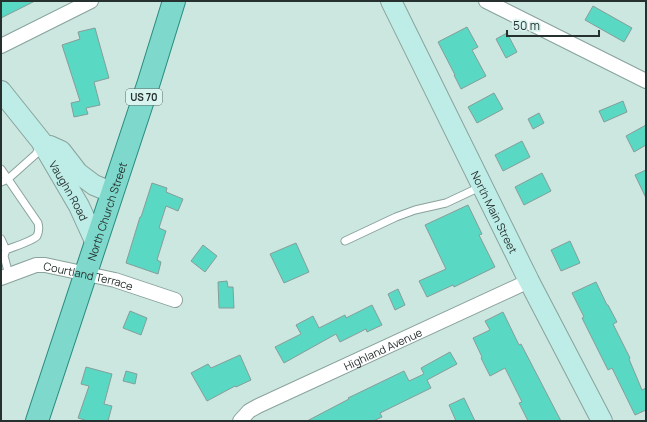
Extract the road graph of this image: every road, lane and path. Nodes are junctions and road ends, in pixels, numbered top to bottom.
1 (91, 1) edge
2 (174, 1) edge
3 (391, 1) edge
4 (486, 1) edge
5 (75, 4) edge
6 (1, 46) edge
7 (646, 82) edge
8 (1, 91) edge
9 (41, 141) junction
10 (1, 169) edge
11 (4, 180) edge
12 (482, 186) junction
13 (112, 192) junction
14 (1, 239) edge
15 (345, 240) dead end
16 (95, 241) junction
17 (6, 250) junction
18 (85, 273) junction
19 (5, 276) edge
20 (529, 281) junction
21 (175, 300) dead end
22 (37, 421) edge
23 (240, 421) edge
24 (602, 421) edge

1 - 5 street
2 - 13 main road, North Church Street / US 70
3 - 12 street, North Main Street
4 - 7 street
5 - 6 street
8 - 9 street, Vaughn Road
9 - 11 lane
9 - 13 street, Vaughn Road
9 - 16 street, Vaughn Road
10 - 11 lane
11 - 17 lane
12 - 15 lane
12 - 20 street, North Main Street
13 - 16 main road, North Church Street / US 70
14 - 17 lane
16 - 18 main road, North Church Street / US 70
17 - 19 lane
18 - 19 street, Courtland Terrace
18 - 21 street, Courtland Terrace
18 - 22 main road, North Church Street / US 70
20 - 23 street, Highland Avenue
20 - 24 street, North Main Street

